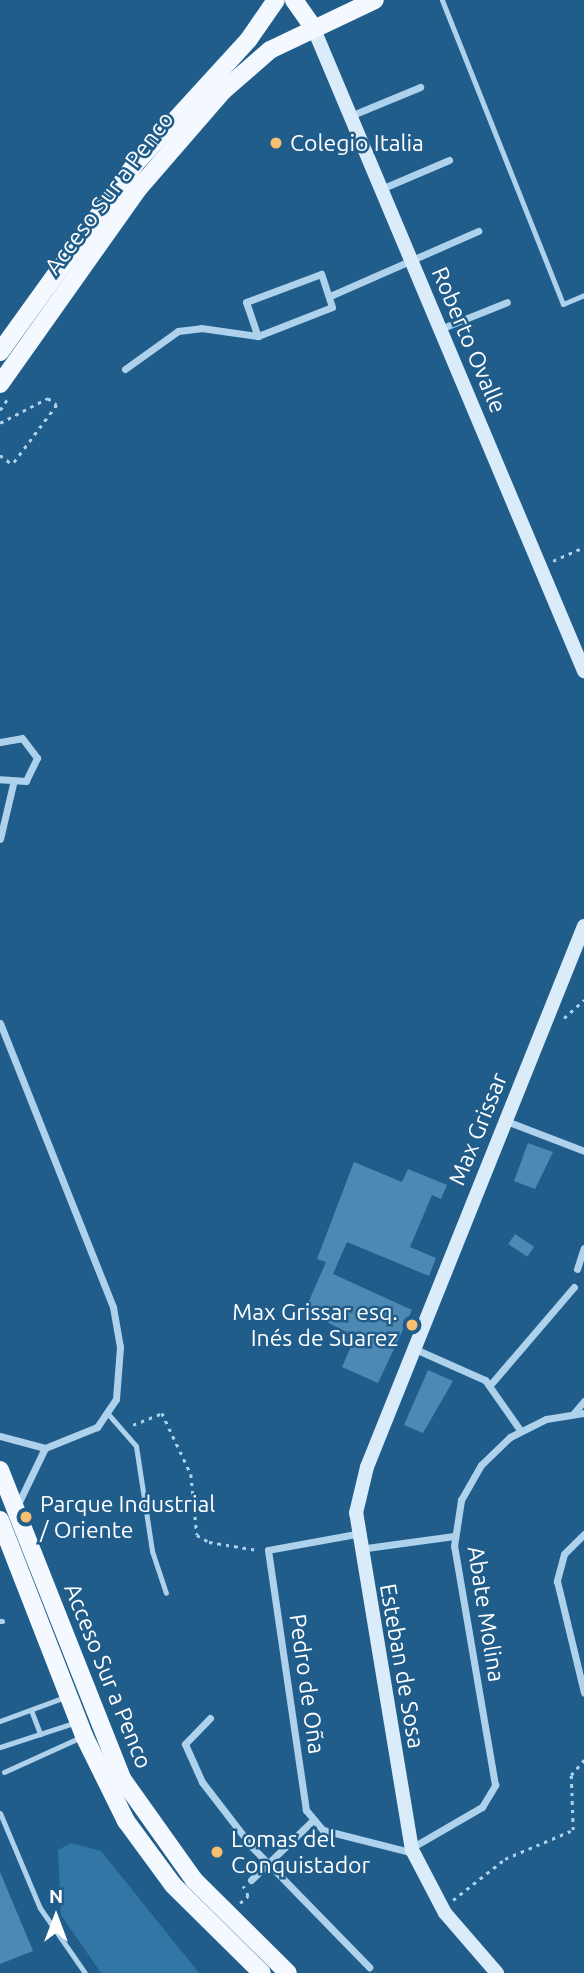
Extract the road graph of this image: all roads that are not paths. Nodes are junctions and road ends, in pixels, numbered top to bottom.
1 (276, 0) edge
2 (294, 0) edge
3 (376, 0) edge
4 (442, 0) edge
5 (313, 27) junction
6 (420, 88) dead end
7 (350, 116) junction
8 (449, 160) dead end
9 (381, 188) junction
10 (478, 231) dead end
11 (411, 260) junction
12 (584, 295) edge
13 (330, 296) junction
14 (507, 302) dead end
15 (440, 329) junction
16 (258, 336) junction
17 (0, 352) edge
18 (125, 369) dead end
19 (0, 384) edge
20 (584, 671) edge
21 (0, 742) edge
22 (0, 779) edge
23 (13, 784) junction
24 (0, 839) edge
25 (584, 926) edge
26 (0, 1023) edge
27 (506, 1121) junction
28 (584, 1151) edge
29 (584, 1248) edge
30 (577, 1269) dead end
31 (574, 1287) dead end
32 (414, 1348) junction
33 (490, 1385) junction
34 (584, 1401) edge
35 (574, 1413) junction
36 (584, 1413) edge
37 (110, 1415) junction
38 (520, 1430) junction
39 (0, 1436) edge
40 (45, 1448) junction
41 (0, 1471) edge
42 (8, 1516) edge
43 (584, 1534) edge
44 (454, 1536) junction
45 (357, 1542) junction
46 (5, 1546) edge
47 (166, 1593) dead end
48 (584, 1693) edge
49 (68, 1696) junction
50 (31, 1710) junction
51 (210, 1718) dead end
52 (0, 1721) edge
53 (81, 1729) junction
54 (40, 1734) junction
55 (0, 1747) edge
56 (4, 1772) dead end
57 (0, 1813) edge
58 (311, 1822) junction
59 (412, 1850) junction
60 (267, 1864) junction
61 (251, 1880) road end
62 (369, 1967) dead end
63 (85, 1973) edge
64 (262, 1973) edge
65 (288, 1973) edge
66 (498, 1973) edge

1 - 17 main road, Acceso Sur a Penco
2 - 5 main road
3 - 5 main road, Acceso Sur a Penco
4 - 12 lane
5 - 7 street, Roberto Ovalle
5 - 19 main road, Acceso Sur a Penco
6 - 7 street
7 - 9 street, Roberto Ovalle
8 - 9 street
9 - 11 street, Roberto Ovalle
10 - 11 street
11 - 13 street
11 - 15 street, Roberto Ovalle
13 - 16 street
13 - 16 street
14 - 15 street
15 - 20 street, Roberto Ovalle
16 - 18 street
21 - 23 street
22 - 23 street
23 - 24 street
25 - 27 street, Max Grissar
26 - 37 street
27 - 28 street
27 - 32 street, Max Grissar
29 - 30 street
31 - 33 street
32 - 33 street
32 - 45 street, Esteban de Sosa
33 - 38 street
34 - 35 street
35 - 36 street, Abate Molina
35 - 38 street, Abate Molina
37 - 40 street
37 - 47 lane
38 - 44 street, Abate Molina
39 - 40 street
40 - 42 street
41 - 42 main road, Acceso Sur a Penco
42 - 46 main road, Acceso Sur a Penco
42 - 65 main road, Acceso Sur a Penco
43 - 48 street
44 - 45 street
44 - 59 street, Abate Molina
45 - 58 street, Pedro de Oña
45 - 59 street, Esteban de Sosa
46 - 49 main road, Acceso Sur a Penco
49 - 50 lane
49 - 53 main road, Acceso Sur a Penco
50 - 52 lane
50 - 54 lane
51 - 60 street
53 - 54 lane
53 - 56 lane
53 - 64 main road, Acceso Sur a Penco
54 - 55 lane
57 - 63 lane
58 - 59 street
58 - 60 street
59 - 66 street, Esteban de Sosa
60 - 61 street
60 - 62 street

